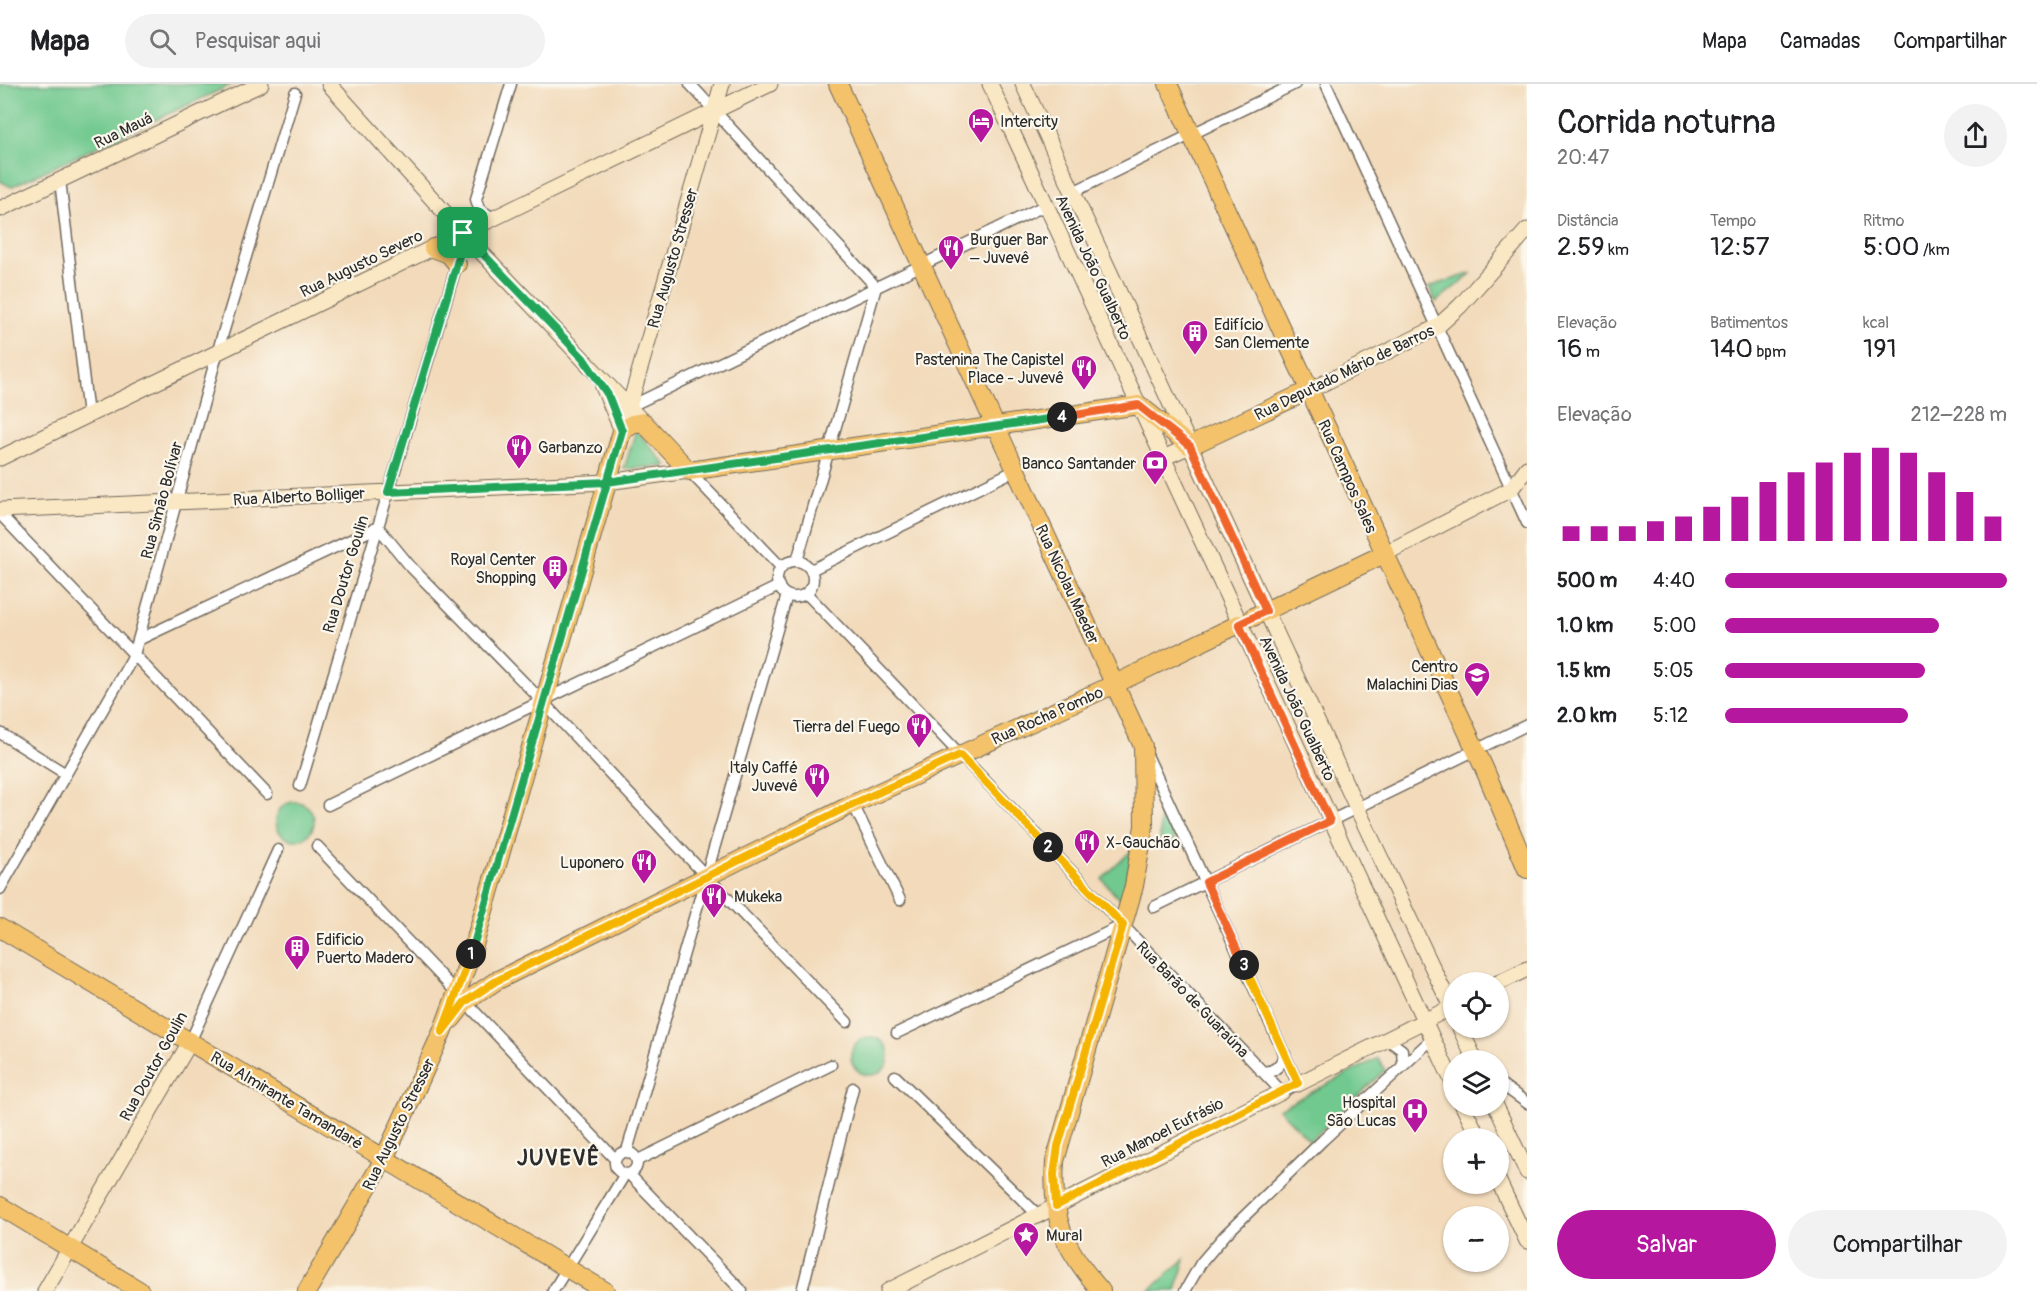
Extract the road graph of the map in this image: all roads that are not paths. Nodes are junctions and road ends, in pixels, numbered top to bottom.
1 (261, 84) edge
2 (328, 84) edge
3 (511, 84) edge
4 (690, 84) edge
5 (722, 84) edge
6 (770, 84) edge
7 (838, 84) edge
8 (990, 84) edge
9 (1023, 84) edge
10 (1168, 84) edge
11 (1295, 84) edge
12 (1326, 84) edge
13 (295, 93) dead end
14 (714, 111) junction
15 (1192, 134) junction
16 (60, 180) junction
17 (1073, 192) junction
18 (7, 202) edge
19 (1046, 205) junction
20 (0, 209) edge
21 (493, 218) junction
22 (1527, 230) edge
23 (463, 233) junction
24 (434, 248) junction
25 (457, 264) junction
26 (921, 265) junction
27 (876, 287) junction
28 (1437, 327) junction
29 (218, 353) junction
30 (583, 358) junction
31 (1310, 390) junction
32 (1138, 405) junction
33 (629, 407) junction
34 (88, 415) junction
35 (643, 422) junction
36 (995, 427) junction
37 (622, 431) junction
38 (1190, 446) junction
39 (829, 450) junction
40 (676, 457) junction
41 (0, 458) edge
42 (1163, 458) junction
43 (1527, 468) edge
44 (1016, 470) junction
45 (689, 471) junction
46 (660, 475) junction
47 (607, 482) junction
48 (1511, 489) junction
49 (388, 492) junction
50 (176, 502) junction
51 (0, 512) edge
52 (1527, 523) edge
53 (378, 527) junction
54 (1384, 554) junction
55 (797, 561) junction
56 (781, 567) junction
57 (811, 570) junction
58 (778, 586) junction
59 (806, 593) junction
60 (787, 595) junction
61 (1253, 618) junction
62 (138, 640) junction
63 (134, 655) junction
64 (1114, 684) junction
65 (543, 702) junction
66 (1527, 725) edge
67 (0, 733) edge
68 (1143, 746) junction
69 (1476, 750) junction
70 (960, 755) junction
71 (66, 774) junction
72 (300, 786) dead end
73 (267, 794) dead end
74 (853, 804) junction
75 (328, 805) dead end
76 (1357, 808) junction
77 (1330, 821) junction
78 (317, 846) dead end
79 (278, 850) dead end
80 (1527, 869) edge
81 (706, 876) junction
82 (1206, 882) junction
83 (0, 890) edge
84 (900, 900) dead end
85 (1154, 908) dead end
86 (1123, 925) junction
87 (0, 928) edge
88 (471, 952) junction
89 (1527, 969) edge
90 (1509, 978) edge
91 (496, 981) junction
92 (1443, 988) edge
93 (461, 997) junction
94 (1443, 1013) edge
95 (1424, 1021) junction
96 (847, 1022) dead end
97 (442, 1032) joint
98 (897, 1033) dead end
99 (1388, 1039) junction
100 (1432, 1039) junction
101 (190, 1042) junction
102 (1285, 1054) junction
103 (1443, 1062) edge
104 (831, 1065) dead end
105 (1403, 1065) junction
106 (1262, 1071) junction
107 (895, 1076) dead end
108 (1298, 1083) junction
109 (853, 1088) dead end
110 (1509, 1090) edge
111 (1282, 1092) junction
112 (1527, 1103) edge
113 (1501, 1116) edge
114 (627, 1151) junction
115 (384, 1159) junction
116 (615, 1159) junction
117 (638, 1160) junction
118 (1527, 1172) edge
119 (627, 1174) junction
120 (1505, 1194) edge
121 (0, 1206) edge
122 (1056, 1206) junction
123 (1038, 1215) junction
124 (1527, 1240) edge
125 (70, 1248) junction
126 (567, 1268) junction
127 (45, 1291) edge
128 (140, 1291) edge
129 (308, 1291) edge
130 (553, 1291) edge
131 (605, 1291) edge
132 (742, 1291) edge
133 (802, 1291) edge
134 (888, 1291) edge
135 (1101, 1291) edge
136 (1185, 1291) edge

1 - 16 street, Rua Mauá
2 - 23 street
3 - 21 street
4 - 14 street
5 - 14 street, Rua Augusto Stresser
6 - 14 street, Rua Augusto Severo
7 - 26 main road, Rua Nicolau Maeder
8 - 19 street, Avenida João Gualberto
9 - 17 street, Avenida João Gualberto
10 - 15 main road, Rua Campos Sales
11 - 15 street
12 - 28 street
13 - 29 street, Rua Simão Bolívar
14 - 21 street, Rua Augusto Severo
14 - 27 street
14 - 33 street, Rua Augusto Stresser
15 - 17 street
15 - 31 main road, Rua Campos Sales
16 - 18 street, Rua Mauá
16 - 34 street
17 - 38 street, Avenida João Gualberto
18 - 20 street, Rua Mauá
19 - 26 street
19 - 32 street, Avenida João Gualberto
21 - 23 street, Rua Augusto Severo
22 - 28 street, Rua Deputado Mário de Barros
23 - 24 street, Rua Augusto Severo
23 - 25 street, Rua Doutor Goulin
23 - 30 street
24 - 25 main road
24 - 29 street, Rua Augusto Severo
25 - 49 street, Rua Doutor Goulin
26 - 27 street
26 - 36 main road, Rua Nicolau Maeder
27 - 33 street
27 - 39 street
28 - 31 street, Rua Deputado Mário de Barros
28 - 48 street
29 - 34 street, Rua Augusto Severo
29 - 50 street, Rua Simão Bolívar
30 - 33 street
30 - 37 street
31 - 38 main road, Rua Deputado Mário de Barros
31 - 54 main road, Rua Campos Sales
32 - 36 main road, Rua Alberto Bolliger
32 - 38 main road
32 - 42 street, Avenida João Gualberto
33 - 35 street
33 - 37 street, Rua Augusto Stresser
34 - 41 street, Rua Augusto Severo
35 - 37 main road
35 - 40 main road
36 - 39 main road, Rua Alberto Bolliger
36 - 44 main road, Rua Nicolau Maeder
37 - 47 main road, Rua Augusto Stresser
38 - 42 street, Rua Deputado Mário de Barros
38 - 61 street, Avenida João Gualberto
39 - 45 main road, Rua Alberto Bolliger
39 - 55 street
40 - 45 main road
40 - 46 street
42 - 61 street, Avenida João Gualberto
43 - 48 street, Rua Rocha Pombo
44 - 57 street
44 - 64 main road, Rua Nicolau Maeder
45 - 46 street, Rua Alberto Bolliger
45 - 56 street
46 - 47 street, Rua Alberto Bolliger
47 - 49 street, Rua Alberto Bolliger
47 - 65 main road, Rua Augusto Stresser
48 - 52 street
48 - 54 street, Rua Rocha Pombo
49 - 50 street, Rua Alberto Bolliger
49 - 53 street, Rua Doutor Goulin
50 - 51 street, Rua Alberto Bolliger
50 - 62 street, Rua Simão Bolívar
51 - 63 street
53 - 62 street
53 - 65 street
53 - 72 street, Rua Doutor Goulin
54 - 61 main road, Rua Rocha Pombo
54 - 69 main road, Rua Campos Sales
55 - 56 street
55 - 57 street
56 - 58 street
57 - 59 street
58 - 60 street
58 - 65 street
59 - 60 street
59 - 70 street, Rua Barão de Guaraúna
60 - 81 street
61 - 64 main road, Rua Rocha Pombo
61 - 76 street, Avenida João Gualberto
61 - 77 street, Avenida João Gualberto
62 - 63 street, Rua Simão Bolívar
63 - 71 street, Rua Simão Bolívar
63 - 73 street
64 - 68 main road, Rua Nicolau Maeder
64 - 70 main road, Rua Rocha Pombo
65 - 75 street
65 - 81 street
65 - 88 main road, Rua Augusto Stresser
66 - 69 street
67 - 71 street
68 - 82 street, Rua Nicolau Maeder
68 - 86 main road
69 - 76 street
69 - 80 main road, Rua Campos Sales
70 - 74 main road, Rua Rocha Pombo
70 - 86 street, Rua Barão de Guaraúna
71 - 83 street, Rua Simão Bolívar
74 - 81 main road, Rua Rocha Pombo
74 - 84 street
76 - 77 street
76 - 92 street, Avenida João Gualberto
77 - 82 street
77 - 95 street, Avenida João Gualberto
78 - 93 street
79 - 101 street, Rua Doutor Goulin
81 - 91 main road, Rua Rocha Pombo
81 - 96 street
81 - 114 street
82 - 85 street
82 - 102 street, Rua Nicolau Maeder
86 - 98 street
86 - 106 street, Rua Barão de Guaraúna
86 - 122 main road
87 - 101 main road, Rua Almirante Tamandaré
88 - 91 main road
88 - 93 main road, Rua Augusto Stresser
89 - 90 street
91 - 93 main road, Rua Rocha Pombo
93 - 97 main road, Rua Rocha Pombo
93 - 116 street
94 - 95 street, Rua Manoel Eufrásio
95 - 99 street, Rua Manoel Eufrásio
95 - 100 street, Avenida João Gualberto
97 - 115 main road, Rua Augusto Stresser
99 - 105 street
99 - 108 street, Rua Manoel Eufrásio
100 - 103 street, Avenida João Gualberto
100 - 105 street
101 - 115 main road, Rua Almirante Tamandaré
101 - 125 street, Rua Doutor Goulin
102 - 106 street
102 - 108 street, Rua Nicolau Maeder
104 - 117 street
105 - 136 street
106 - 111 street, Rua Barão de Guaraúna
107 - 123 street
108 - 111 street, Rua Manoel Eufrásio
109 - 133 street
110 - 112 street
111 - 122 street, Rua Manoel Eufrásio
113 - 118 street
114 - 116 street
114 - 117 street
115 - 126 main road, Rua Almirante Tamandaré
115 - 129 main road, Rua Augusto Stresser
116 - 119 street
117 - 119 street
119 - 126 street
119 - 132 street
120 - 124 street
121 - 125 main road
122 - 123 street, Rua Manoel Eufrásio
122 - 135 main road
123 - 134 street, Rua Manoel Eufrásio
125 - 127 street, Rua Doutor Goulin
125 - 128 main road
126 - 130 street
126 - 131 main road, Rua Almirante Tamandaré

